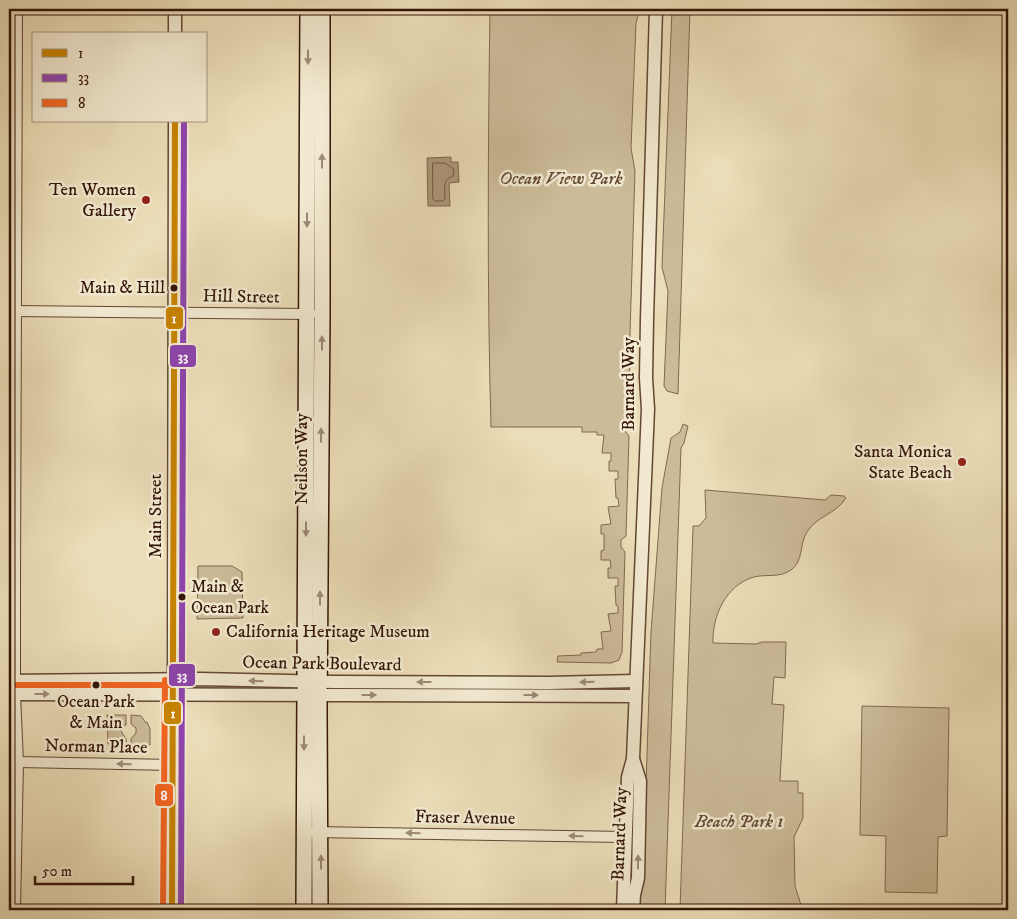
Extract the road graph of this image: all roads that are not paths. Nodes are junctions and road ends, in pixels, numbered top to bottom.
1 (17, 9) edge
2 (175, 9) edge
3 (308, 9) edge
4 (322, 9) edge
5 (656, 9) edge
6 (175, 32) edge
7 (175, 122) edge
8 (12, 311) edge
9 (174, 311) junction
10 (314, 314) junction
11 (12, 582) edge
12 (174, 680) junction
13 (12, 681) edge
14 (636, 681) junction
15 (304, 688) junction
16 (320, 688) junction
17 (478, 689) junction
18 (12, 694) edge
19 (174, 694) junction
20 (635, 696) junction
21 (633, 759) junction
22 (18, 762) junction
23 (172, 765) junction
24 (304, 832) junction
25 (321, 832) junction
26 (625, 837) junction
27 (13, 910) edge
28 (172, 910) edge
29 (304, 910) edge
30 (320, 910) edge
31 (623, 910) edge
32 (634, 910) edge

1 - 8 street
2 - 6 street
3 -> 10 main road, Neilson Way
10 -> 4 main road, Neilson Way
5 - 14 street, Barnard Way
7 - 9 street, Main Street
8 - 9 street, Hill Street
8 - 11 street
9 - 10 street, Hill Street
9 - 12 street, Main Street
10 -> 15 main road, Neilson Way
16 -> 10 main road, Neilson Way
11 - 13 street
12 - 13 street, Ocean Park Boulevard
15 -> 12 street, Ocean Park Boulevard
12 - 19 street, Main Street
13 - 18 street
14 -> 17 street, Ocean Park Boulevard
14 - 20 street, Barnard Way
15 - 16 street, Ocean Park Boulevard
15 - 19 street, Ocean Park Boulevard
15 -> 24 main road, Neilson Way
16 - 17 street, Ocean Park Boulevard
16 - 25 main road, Neilson Way
17 -> 20 street, Ocean Park Boulevard
18 -> 19 street, Ocean Park Boulevard
18 - 22 street
19 - 23 street, Main Street
20 - 21 street, Barnard Way
21 - 26 street, Barnard Way
32 -> 21 street, Barnard Way
23 -> 22 street, Norman Place
22 - 27 street
23 - 28 street, Main Street
24 - 25 street, Fraser Avenue
24 - 29 main road, Neilson Way
26 -> 25 street, Fraser Avenue
30 -> 25 main road, Neilson Way
26 - 31 street, Barnard Way

